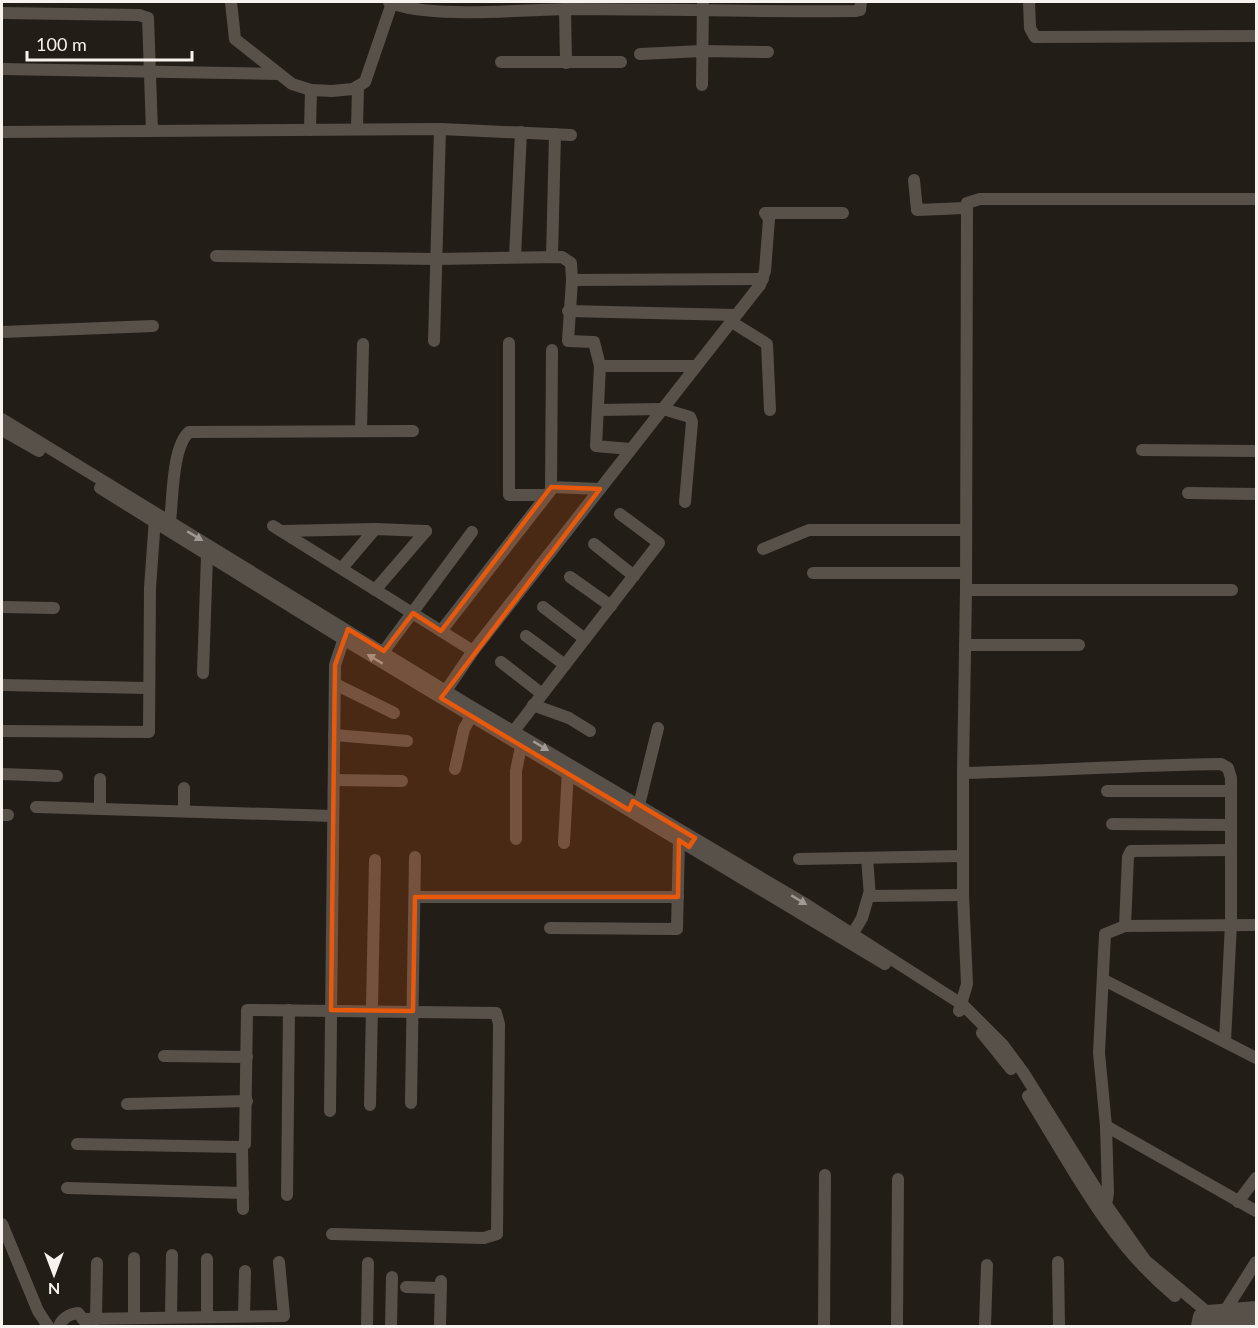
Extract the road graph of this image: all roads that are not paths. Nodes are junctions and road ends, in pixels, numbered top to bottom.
1 (231, 2) edge
2 (861, 2) edge
3 (1029, 2) edge
4 (397, 4) edge
5 (486, 6) edge
6 (703, 6) edge
7 (749, 6) edge
8 (788, 6) edge
9 (823, 6) edge
10 (565, 9) junction
11 (2, 13) edge
12 (1257, 36) edge
13 (702, 51) junction
14 (768, 52) dead end
15 (640, 54) dead end
16 (501, 62) dead end
17 (621, 62) dead end
18 (566, 63) junction
19 (2, 69) edge
20 (152, 73) junction
21 (278, 74) junction
22 (702, 85) dead end
23 (358, 86) junction
24 (311, 90) junction
25 (357, 129) junction
26 (440, 129) junction
27 (310, 130) junction
28 (152, 131) junction
29 (2, 132) edge
30 (521, 132) junction
31 (555, 134) junction
32 (571, 135) dead end
33 (914, 180) dead end
34 (1257, 199) edge
35 (965, 207) junction
36 (843, 213) dead end
37 (216, 256) dead end
38 (514, 257) junction
39 (552, 257) junction
40 (436, 259) junction
41 (764, 279) junction
42 (572, 280) junction
43 (568, 311) junction
44 (732, 318) junction
45 (153, 326) dead end
46 (2, 332) edge
47 (434, 341) dead end
48 (509, 343) dead end
49 (363, 344) dead end
50 (552, 350) dead end
51 (600, 366) junction
52 (695, 366) junction
53 (663, 409) junction
54 (598, 410) junction
55 (770, 410) dead end
56 (2, 419) edge
57 (2, 430) edge
58 (361, 430) junction
59 (413, 431) dead end
60 (630, 449) junction
61 (1142, 450) dead end
62 (1257, 451) edge
63 (87, 476) junction
64 (600, 489) junction
65 (549, 491) junction
66 (1188, 494) dead end
67 (1257, 494) edge
68 (685, 502) dead end
69 (620, 514) dead end
70 (155, 518) junction
71 (170, 521) junction
72 (375, 529) junction
73 (965, 530) junction
74 (472, 532) dead end
75 (594, 544) dead end
76 (764, 549) dead end
77 (213, 556) junction
78 (342, 568) junction
79 (813, 573) dead end
80 (966, 573) junction
81 (634, 576) junction
82 (570, 577) dead end
83 (375, 590) junction
84 (966, 590) junction
85 (1232, 590) dead end
86 (611, 606) junction
87 (2, 607) edge
88 (54, 608) dead end
89 (543, 608) dead end
90 (413, 613) junction
91 (441, 631) junction
92 (345, 634) junction
93 (526, 636) dead end
94 (585, 639) junction
95 (965, 645) junction
96 (1079, 645) dead end
97 (384, 651) junction
98 (473, 651) junction
99 (501, 662) dead end
100 (565, 665) junction
101 (203, 673) dead end
102 (335, 684) junction
103 (2, 685) edge
104 (148, 688) junction
105 (444, 694) junction
106 (542, 694) junction
107 (533, 705) junction
108 (473, 712) junction
109 (394, 713) dead end
110 (658, 728) dead end
111 (2, 731) edge
112 (590, 731) dead end
113 (334, 735) junction
114 (511, 735) junction
115 (407, 741) dead end
116 (521, 747) junction
117 (569, 768) junction
118 (455, 769) dead end
119 (963, 773) junction
120 (2, 774) edge
121 (57, 777) dead end
122 (100, 779) dead end
123 (334, 780) junction
124 (402, 781) dead end
125 (184, 788) dead end
126 (1107, 791) dead end
127 (1231, 791) junction
128 (634, 805) junction
129 (36, 807) dead end
130 (100, 809) junction
131 (184, 812) junction
132 (333, 816) junction
133 (1112, 824) dead end
134 (1231, 825) junction
135 (516, 838) dead end
136 (688, 842) junction
137 (564, 843) dead end
138 (1231, 850) junction
139 (963, 855) junction
140 (415, 857) dead end
141 (867, 858) junction
142 (799, 859) dead end
143 (375, 860) dead end
144 (869, 894) junction
145 (963, 895) junction
146 (415, 897) junction
147 (678, 897) junction
148 (1231, 924) junction
149 (1257, 925) edge
150 (1125, 926) junction
151 (550, 928) dead end
152 (850, 938) junction
153 (1104, 980) junction
154 (961, 1008) junction
155 (289, 1010) junction
156 (331, 1010) junction
157 (372, 1011) junction
158 (413, 1011) junction
159 (1225, 1041) junction
160 (164, 1056) dead end
161 (247, 1057) junction
162 (1257, 1058) edge
163 (247, 1101) junction
164 (411, 1103) dead end
165 (127, 1104) dead end
166 (370, 1105) dead end
167 (330, 1112) dead end
168 (1106, 1126) junction
169 (76, 1144) dead end
170 (242, 1146) junction
171 (825, 1175) dead end
172 (1257, 1178) edge
173 (898, 1179) dead end
174 (67, 1188) dead end
175 (243, 1193) junction
176 (287, 1195) dead end
177 (1238, 1202) junction
178 (1101, 1206) junction
179 (243, 1209) dead end
180 (1257, 1211) edge
181 (2, 1224) edge
182 (332, 1234) dead end
183 (172, 1255) dead end
184 (134, 1258) dead end
185 (207, 1258) dead end
186 (279, 1262) dead end
187 (1058, 1262) dead end
188 (1257, 1262) edge
189 (97, 1263) dead end
190 (368, 1263) dead end
191 (987, 1265) dead end
192 (245, 1271) dead end
193 (392, 1277) dead end
194 (406, 1287) dead end
195 (1257, 1308) edge
196 (244, 1316) junction
197 (171, 1317) junction
198 (207, 1317) junction
199 (134, 1318) junction
200 (1257, 1319) edge
201 (1208, 1320) edge
202 (89, 1321) edge
203 (48, 1326) edge
204 (59, 1326) edge
205 (367, 1326) edge
206 (392, 1326) edge
207 (440, 1326) edge
208 (824, 1326) edge
209 (897, 1326) edge
210 (986, 1326) edge
211 (1059, 1326) edge

1 - 21 street
2 - 9 street
3 - 12 street
4 - 5 street
4 - 23 street
5 - 10 street
6 - 7 street
6 - 10 street
6 - 13 street
7 - 8 street
8 - 9 street
10 - 18 street
11 - 20 street
13 - 14 street
13 - 15 street
13 - 22 street
16 - 18 street
17 - 18 street
19 - 20 street
20 - 21 street
20 - 28 street
21 - 24 street
23 - 24 street
23 - 25 street
24 - 27 street
25 - 26 street
25 - 27 street
26 - 30 street
26 - 40 street
27 - 28 street
28 - 29 street
30 - 31 street
30 - 38 street
31 - 32 street
31 - 39 street
33 - 35 street
34 - 35 street
35 - 73 street
36 - 41 street
37 - 40 street
38 - 39 street
38 - 40 street
39 - 42 street
40 - 47 street
41 - 42 street
41 - 44 street
42 - 43 street
43 - 44 street
43 - 51 street
44 - 52 street
44 - 55 street
45 - 46 street
48 - 65 street
49 - 58 street
50 - 65 street
51 - 52 street
51 - 54 street
52 - 53 street
53 - 54 street
53 - 60 street
53 - 68 street
54 - 60 street
56 - 63 street
57 - 63 street
58 - 59 street
58 - 71 street
60 - 64 street
61 - 62 street
63 - 70 street
64 - 65 street
64 - 98 street
65 - 91 street
66 - 67 street
69 - 81 street
70 - 71 street
70 - 77 street
70 - 104 street
71 -> 77 street
72 - 78 street
72 - 78 street
72 - 83 street
73 - 76 street
73 - 80 street
74 - 90 street
75 - 81 street
77 - 92 street
77 - 101 street
78 - 83 street
79 - 80 street
80 - 84 street
81 - 86 street
82 - 86 street
83 - 90 street
84 - 85 street
84 - 95 street
86 - 94 street
87 - 88 street
89 - 94 street
90 - 91 street
90 - 97 street
91 - 98 street
92 - 97 street
92 - 102 street
105 -> 92 street
93 - 100 street
94 - 100 street
95 - 96 street
95 - 119 street
97 - 105 street
98 - 105 street
99 - 106 street
100 - 106 street
102 - 109 street
102 - 113 street
103 - 104 street
104 - 111 street
105 - 108 street
106 - 107 street
107 - 112 street
107 - 114 street
108 - 114 street
108 - 118 street
110 - 128 street
113 - 115 street
113 - 123 street
114 - 116 street
114 -> 117 street
116 - 117 street
116 - 135 street
117 - 128 street
117 - 137 street
119 - 127 street
119 - 139 street
120 - 121 street
122 - 130 street
123 - 124 street
123 - 132 street
125 - 131 street
126 - 127 street
127 - 134 street
128 - 136 street
129 - 130 street
130 - 131 street
131 - 132 street
132 - 156 street
133 - 134 street
134 - 138 street
136 - 147 street
136 - 152 street
138 - 148 street
138 - 150 street
139 - 141 street
139 - 145 street
140 - 146 street
141 - 142 street
141 - 144 street
143 - 157 street
144 - 145 street
144 - 152 street
145 - 154 street
146 - 147 street
146 - 158 street
147 - 151 street
148 - 149 street
148 - 150 street
148 - 159 street
150 - 153 street
152 - 154 street
153 - 159 street
153 - 168 street
154 - 178 street
155 - 156 street
155 - 161 street
155 - 176 street
156 - 157 street
156 - 167 street
157 - 158 street
157 - 166 street
158 - 164 street
158 - 182 street
159 - 162 street
160 - 161 street
161 - 163 street
163 - 165 street
163 - 170 street
168 - 177 street
168 - 178 street
169 - 170 street
170 - 175 street
171 - 208 street
172 - 177 street
173 - 209 street
174 - 175 street
175 - 179 street
177 - 180 street
178 - 201 street
181 - 203 street
183 - 197 street
184 - 199 street
185 - 198 street
186 - 196 street
187 - 211 street
188 - 201 street
189 - 202 street
190 - 205 street
191 - 210 street
192 - 196 street
193 - 206 street
194 - 207 street
195 - 201 street
196 - 198 street
197 - 198 street
197 - 199 street
199 - 202 street
200 - 201 street
202 - 204 street

